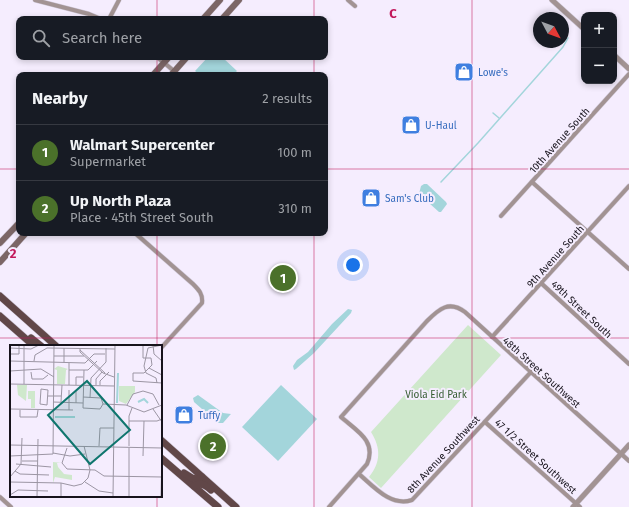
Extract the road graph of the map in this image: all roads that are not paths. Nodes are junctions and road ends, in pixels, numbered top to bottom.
1 (35, 0) edge
2 (118, 0) edge
3 (220, 0) edge
4 (239, 0) edge
5 (348, 0) edge
6 (552, 0) edge
7 (355, 6) dead end
8 (94, 16) edge
9 (110, 16) edge
10 (207, 16) edge
11 (225, 16) edge
12 (581, 26) edge
13 (617, 59) edge
14 (161, 60) edge
15 (184, 60) edge
16 (164, 62) junction
17 (629, 69) edge
18 (155, 72) edge
19 (172, 72) edge
20 (174, 72) edge
21 (629, 74) edge
22 (532, 182) junction
23 (629, 186) edge
24 (501, 216) dead end
25 (16, 226) edge
26 (588, 232) junction
27 (23, 236) edge
28 (138, 236) edge
29 (0, 243) edge
30 (0, 262) edge
31 (629, 269) edge
32 (541, 283) junction
33 (0, 296) edge
34 (0, 316) edge
35 (10, 325) junction
36 (492, 337) junction
37 (33, 345) edge
38 (40, 345) edge
39 (55, 345) edge
40 (162, 347) edge
41 (629, 364) edge
42 (531, 372) junction
43 (485, 422) junction
44 (162, 441) edge
45 (629, 445) edge
46 (162, 454) edge
47 (621, 454) junction
48 (162, 459) edge
49 (629, 461) edge
50 (359, 474) junction
51 (202, 477) junction
52 (194, 486) junction
53 (0, 497) edge
54 (576, 506) edge
55 (11, 507) edge
56 (218, 507) edge
57 (231, 507) edge
58 (236, 507) edge
59 (329, 507) edge

1 - 8 street
2 - 9 street
3 - 10 main road
4 - 11 main road
5 - 7 street
6 - 12 street
13 - 17 street
14 - 16 street
15 - 20 main road
16 - 18 main road
16 - 19 street
21 - 22 street, 10th Avenue South
22 - 24 street, 10th Avenue South
22 - 26 street
23 - 26 street, 9th Avenue South
25 - 29 main road
26 - 31 street
26 - 32 street, 9th Avenue South
27 - 30 main road
28 - 40 street
32 - 36 street, 9th Avenue South
32 - 41 street, 49th Street South
33 - 39 main road
34 - 35 main road
35 - 37 main road
35 - 38 main road
36 - 42 street, 48th Street Southwest
36 - 50 street, 48th Street Southwest
42 - 43 street, 8th Avenue Southwest
42 - 47 street, 48th Street Southwest
43 - 50 street, 8th Avenue Southwest
43 - 54 street, 47 1/2 Street Southwest
44 - 51 main road
45 - 47 street
46 - 51 main road
47 - 49 street, 48th Street Southwest
47 - 54 street
48 - 52 main road
50 - 59 street
51 - 58 main road
52 - 56 main road
52 - 57 main road
53 - 55 street

